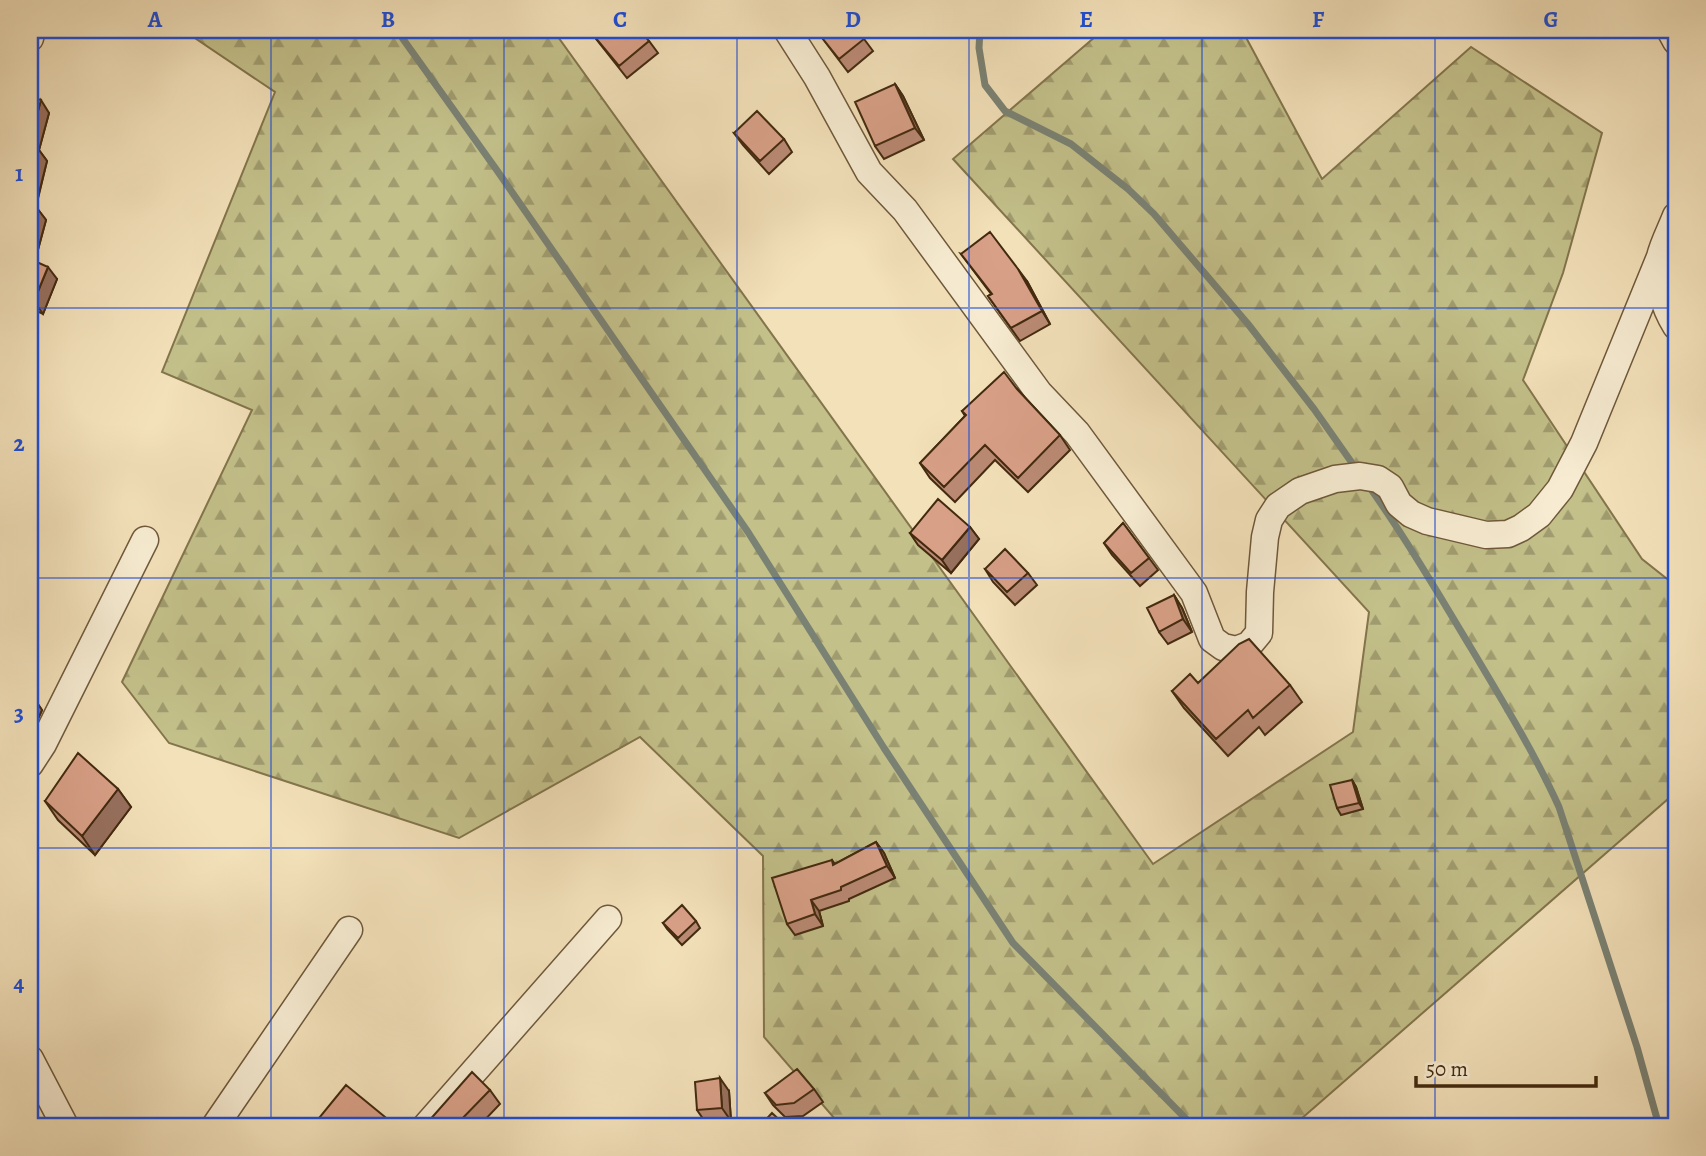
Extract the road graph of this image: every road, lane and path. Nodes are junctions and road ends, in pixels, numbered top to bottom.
1 (32, 30) edge
2 (787, 30) edge
3 (1670, 30) edge
4 (30, 38) edge
5 (1676, 41) edge
6 (1676, 216) edge
7 (1660, 257) junction
8 (1676, 326) edge
9 (145, 540) dead end
10 (30, 764) edge
11 (608, 919) dead end
12 (349, 930) dead end
13 (30, 1059) edge
14 (65, 1126) edge
15 (215, 1126) edge
16 (426, 1126) edge

1 - 4 street
2 - 7 street
3 - 5 street
6 - 7 street
7 - 8 street
9 - 10 street
11 - 16 street
12 - 15 street
13 - 14 street

